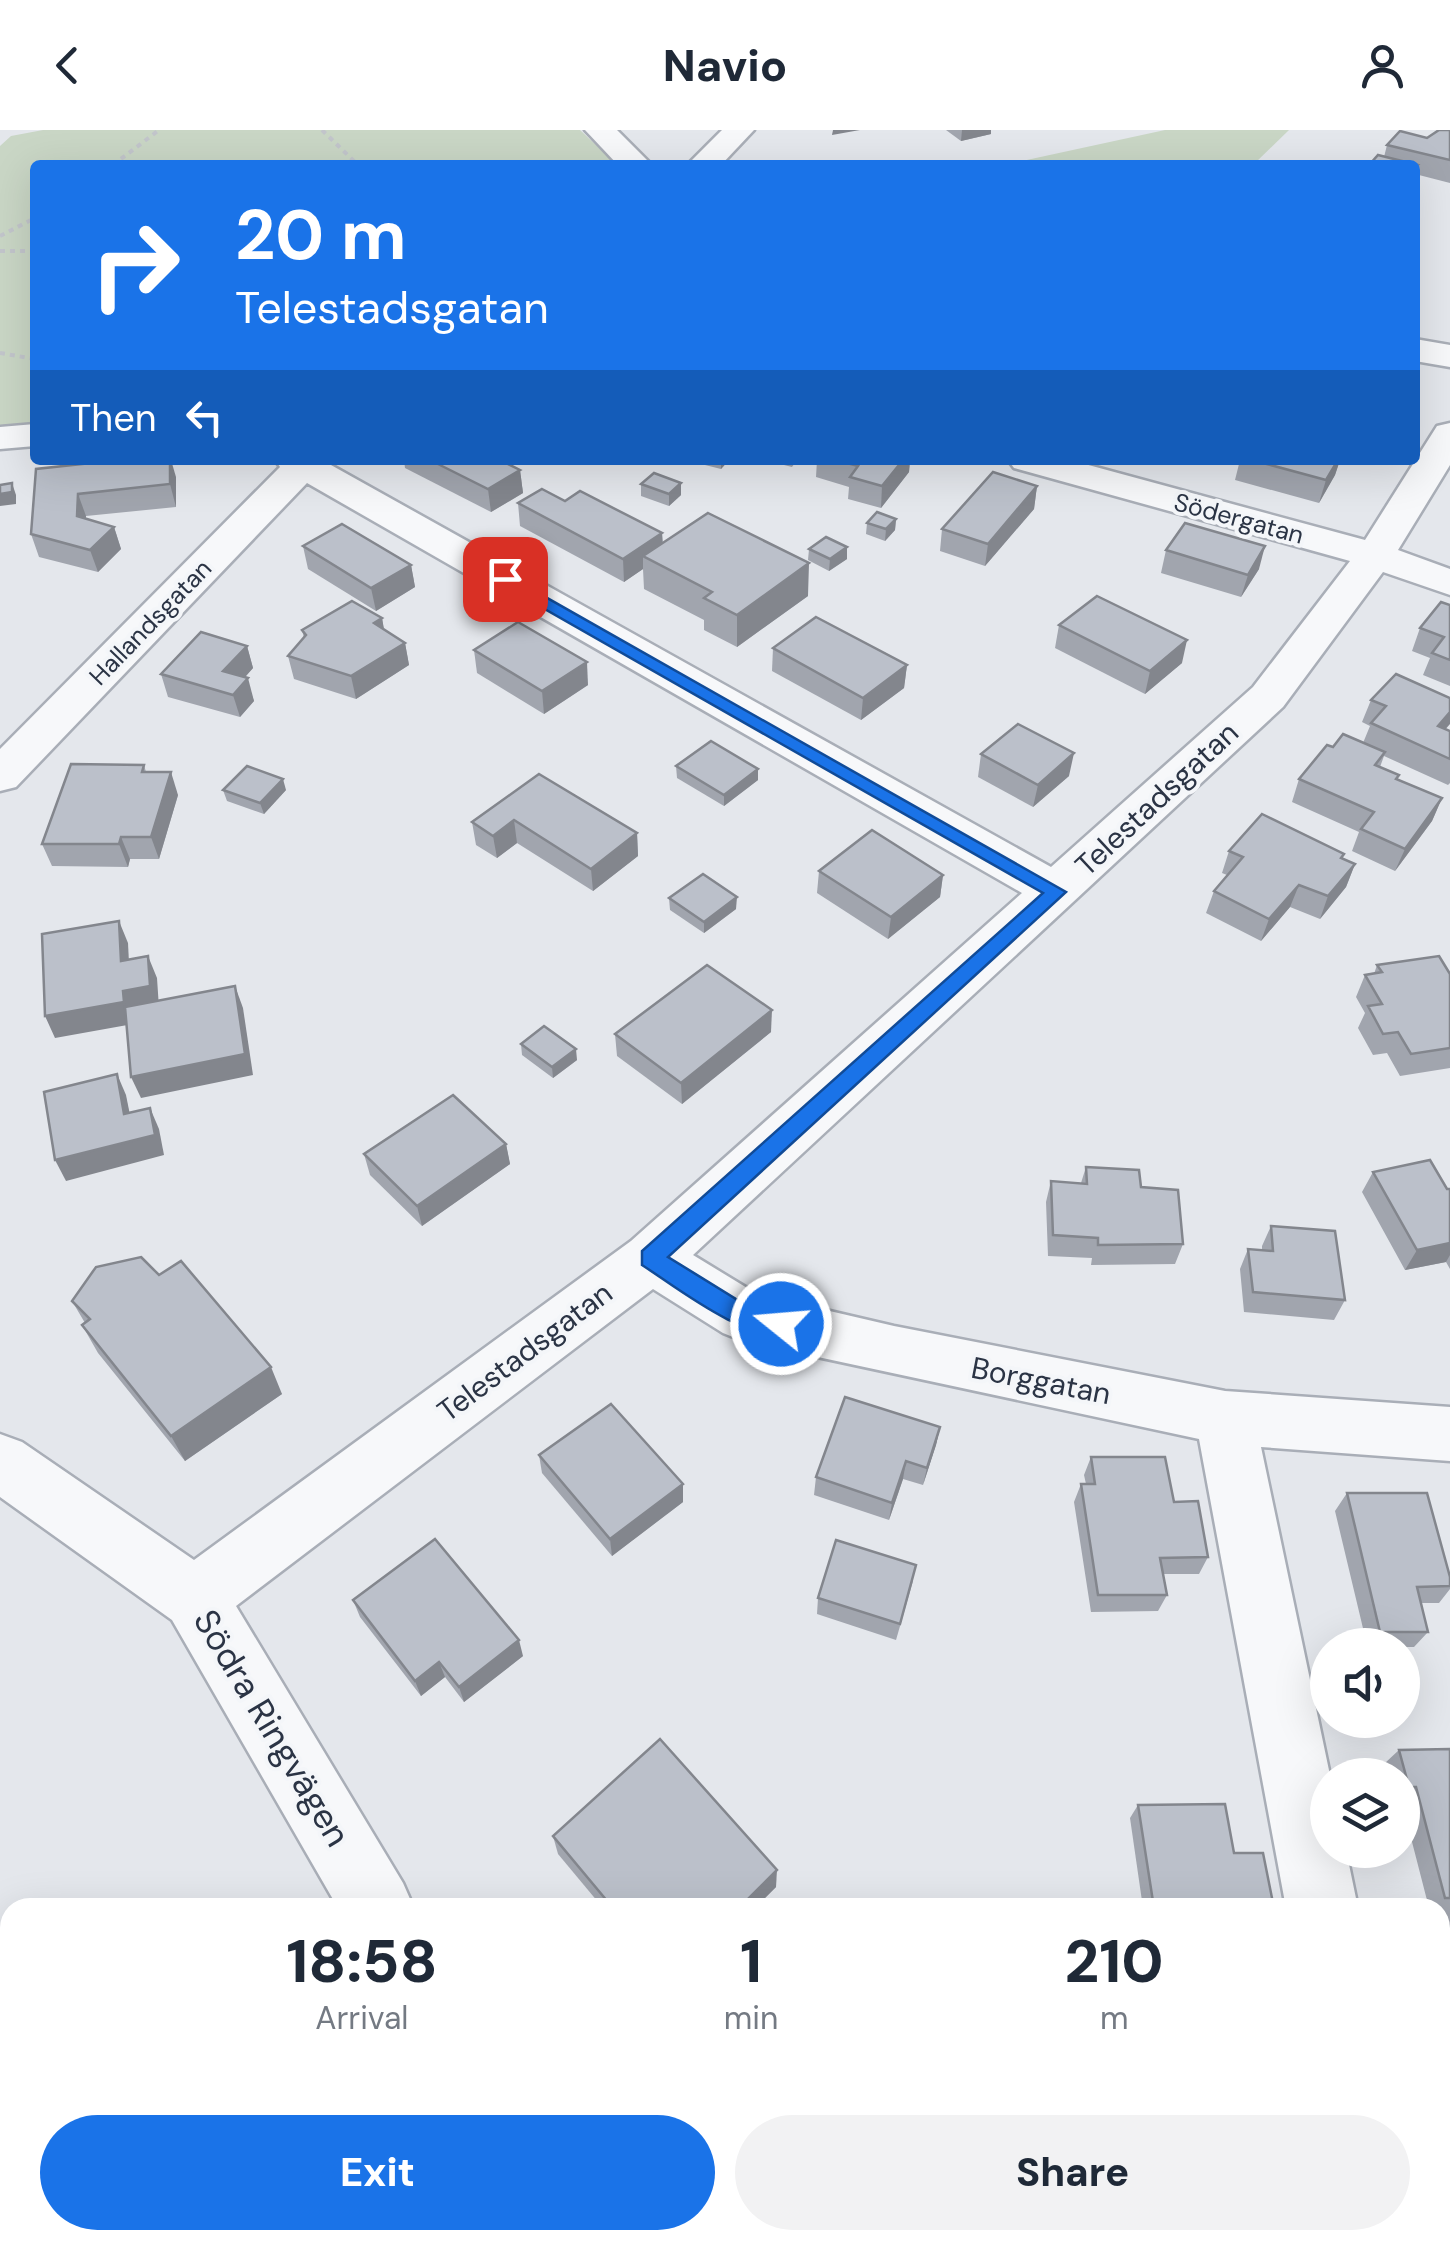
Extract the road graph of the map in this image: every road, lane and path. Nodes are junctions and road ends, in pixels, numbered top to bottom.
1 (160, 130) edge
2 (322, 130) edge
3 (600, 130) edge
4 (739, 130) edge
5 (120, 160) edge
6 (353, 160) edge
7 (631, 160) edge
8 (708, 160) edge
9 (30, 221) edge
10 (0, 236) edge
11 (0, 251) edge
12 (30, 251) edge
13 (1420, 351) edge
14 (0, 353) edge
15 (1450, 356) edge
16 (30, 358) edge
17 (1450, 434) edge
18 (30, 435) edge
19 (0, 438) edge
20 (297, 465) edge
21 (300, 465) edge
22 (1045, 465) edge
23 (1375, 555) junction
24 (1450, 583) edge
25 (0, 776) edge
26 (1056, 892) junction
27 (651, 1258) junction
28 (1225, 1418) junction
29 (1450, 1434) edge
30 (0, 1462) edge
31 (196, 1598) junction
32 (372, 1898) edge
33 (1320, 1898) edge

1 - 5 path
2 - 6 path
3 - 7 street
4 - 8 street
9 - 10 path
11 - 12 path
13 - 15 street
14 - 16 path
17 - 23 street, Telestadsgatan
18 - 19 street
20 - 25 street, Hallandsgatan
21 - 26 street
22 - 23 street, Södergatan
23 - 24 street, Södergatan
23 - 26 street, Telestadsgatan
26 - 27 street, Telestadsgatan
27 - 28 street, Borggatan
27 - 31 street, Telestadsgatan
28 - 29 street, Borggatan
28 - 33 street
30 - 31 street, Södra Ringvägen
31 - 32 street, Södra Ringvägen

